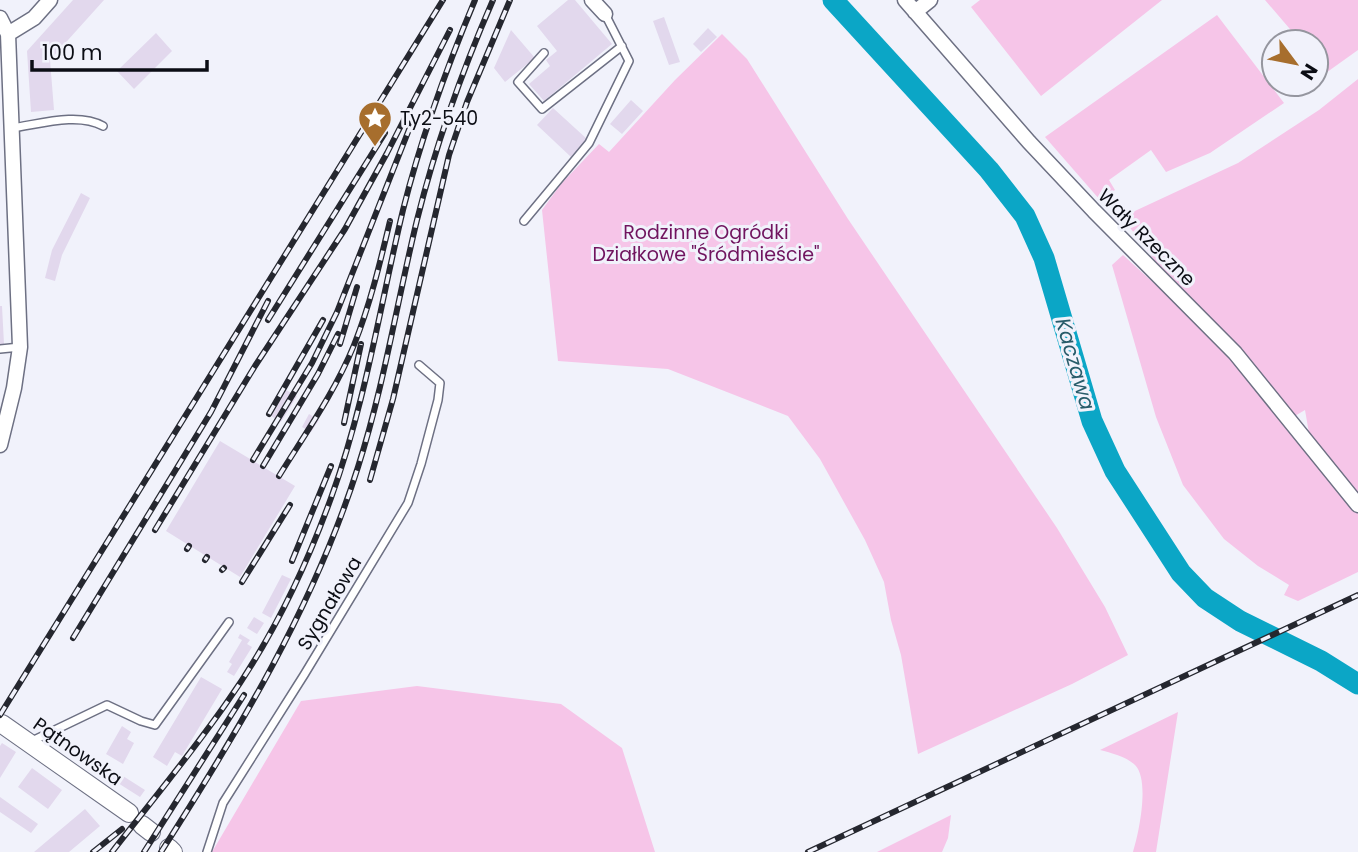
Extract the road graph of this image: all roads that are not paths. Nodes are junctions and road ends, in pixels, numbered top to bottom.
1 (50, 0) edge
2 (593, 0) edge
3 (905, 0) edge
4 (930, 0) edge
5 (915, 12) junction
6 (606, 14) joint
7 (0, 18) edge
8 (8, 34) junction
9 (622, 46) junction
10 (544, 53) dead end
11 (103, 126) dead end
12 (12, 128) junction
13 (524, 221) dead end
14 (20, 347) junction
15 (0, 349) edge
16 (419, 365) dead end
17 (0, 445) edge
18 (1358, 505) edge
19 (229, 622) dead end
20 (2, 724) dead end
21 (29, 742) junction
22 (141, 824) dead end
23 (207, 852) edge

1 - 8 street
2 - 6 street
3 - 5 street, Wały Rzeczne
4 - 5 street
5 - 18 street, Wały Rzeczne
6 - 9 lane
7 - 8 street
8 - 12 street
9 - 10 lane
9 - 13 lane
11 - 12 lane
12 - 14 street
14 - 15 lane
14 - 17 street
16 - 23 lane, Sygnałowa
19 - 21 lane
20 - 21 street, Pątnowska
21 - 22 street, Pątnowska

